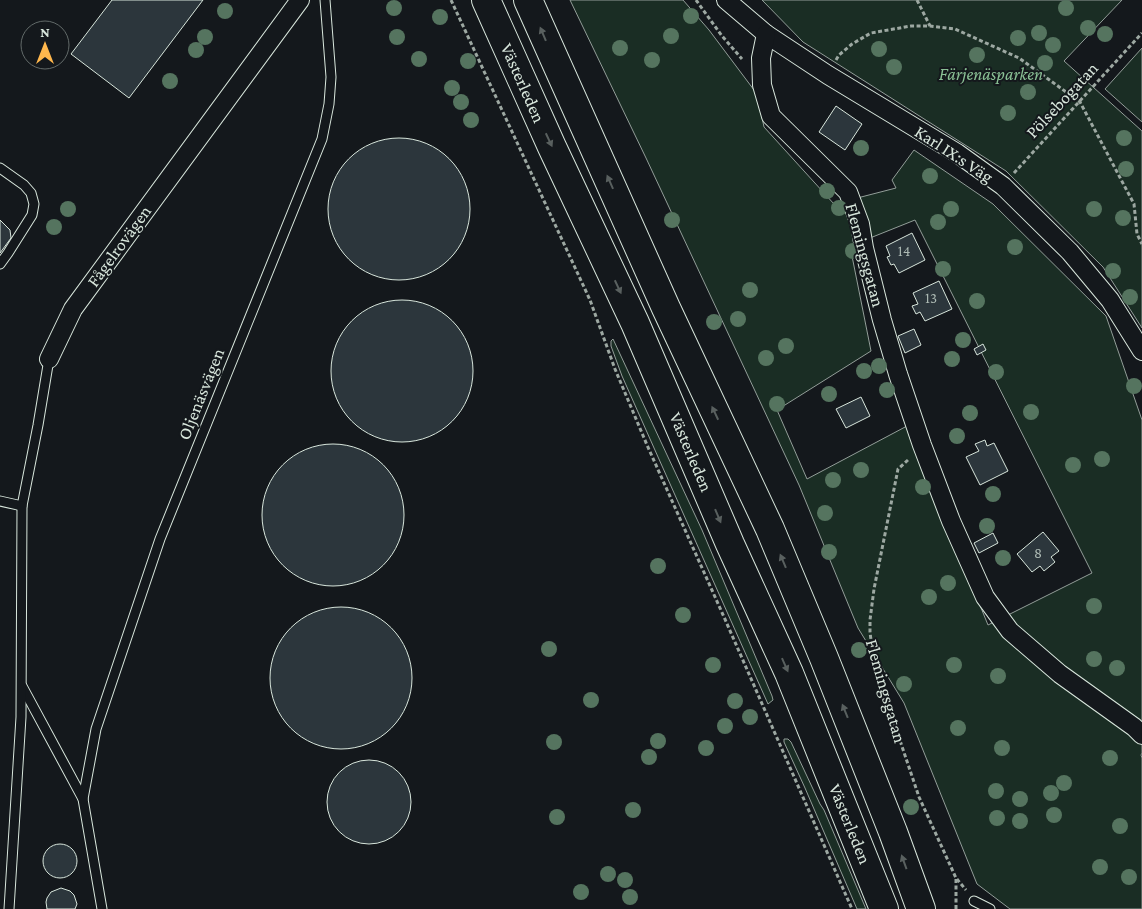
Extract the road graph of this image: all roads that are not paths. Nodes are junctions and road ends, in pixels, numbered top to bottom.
1 (300, 0) edge
2 (325, 0) edge
3 (486, 0) edge
4 (528, 0) edge
5 (726, 0) edge
6 (766, 34) junction
7 (0, 168) edge
8 (0, 264) edge
9 (1142, 351) edge
10 (49, 359) joint
11 (0, 501) edge
12 (22, 506) junction
13 (21, 683) junction
14 (1142, 735) edge
15 (83, 799) junction
16 (974, 901) dead end
17 (10, 909) edge
18 (102, 909) edge
19 (884, 909) edge
20 (921, 909) edge
21 (990, 909) edge

1 - 10 street, Fågelrovägen
2 - 15 lane, Oljenäsvägen
3 -> 19 highway, Västerleden
20 -> 4 highway, Västerleden
5 - 6 street, Karl IX:s Väg
6 - 9 street, Karl IX:s Väg
6 - 14 street, Flemingsgatan
7 - 8 lane
10 - 12 lane, Fågelrovägen
11 - 12 lane
12 - 13 lane, Fågelrovägen
13 - 15 lane, Oljenäsvägen
13 - 17 lane, Fågelrovägen
15 - 18 lane, Oljenäsvägen
16 - 21 lane

